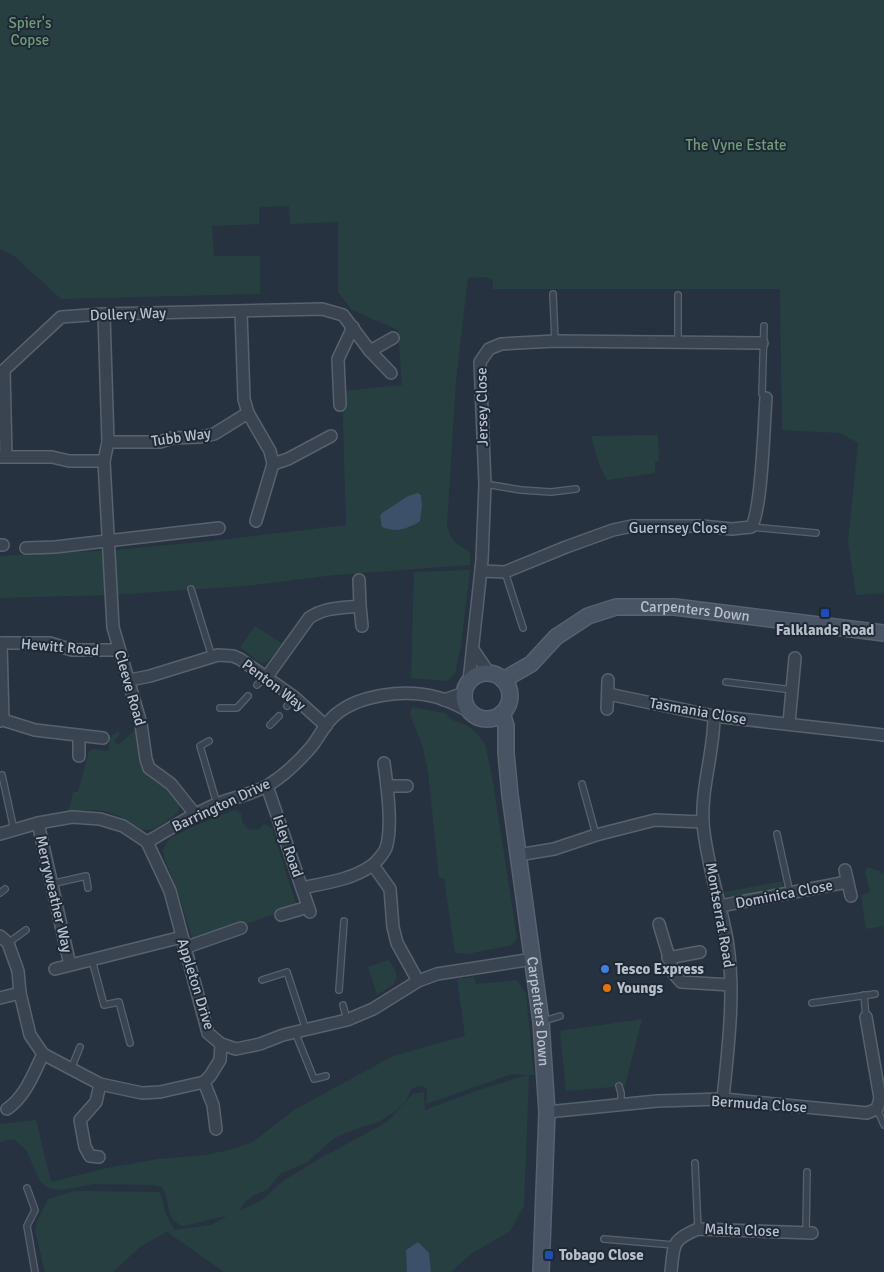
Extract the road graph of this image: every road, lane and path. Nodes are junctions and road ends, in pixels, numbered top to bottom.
1 (553, 294) dead end
2 (678, 295) dead end
3 (241, 312) junction
4 (104, 314) junction
5 (764, 326) dead end
6 (353, 327) junction
7 (393, 338) dead end
8 (555, 341) junction
9 (678, 342) junction
10 (762, 343) junction
11 (370, 351) junction
12 (2, 370) edge
13 (391, 373) dead end
14 (764, 396) joint
15 (340, 405) dead end
16 (248, 414) junction
17 (332, 436) dead end
18 (108, 442) junction
19 (3, 457) edge
20 (104, 462) junction
21 (273, 464) junction
22 (485, 484) junction
23 (576, 490) dead end
24 (256, 521) dead end
25 (751, 527) junction
26 (219, 528) dead end
27 (816, 533) dead end
28 (107, 541) junction
29 (26, 548) dead end
30 (481, 571) junction
31 (505, 572) junction
32 (359, 580) dead end
33 (191, 589) dead end
34 (360, 606) junction
35 (362, 626) dead end
36 (523, 628) dead end
37 (884, 634) edge
38 (0, 643) edge
39 (119, 650) junction
40 (474, 651) junction
41 (212, 657) junction
42 (796, 658) dead end
43 (526, 667) junction
44 (488, 673) junction
45 (130, 680) junction
46 (263, 680) junction
47 (503, 680) junction
48 (608, 680) dead end
49 (726, 682) dead end
50 (467, 687) junction
51 (793, 690) junction
52 (608, 694) junction
53 (248, 696) dead end
54 (510, 696) junction
55 (444, 700) junction
56 (220, 708) dead end
57 (607, 709) dead end
58 (471, 712) junction
59 (502, 713) junction
60 (279, 716) dead end
61 (714, 716) junction
62 (487, 718) junction
63 (1, 720) edge
64 (789, 724) junction
65 (270, 725) dead end
66 (326, 726) junction
67 (884, 735) edge
68 (79, 736) junction
69 (103, 738) dead end
70 (209, 741) dead end
71 (506, 753) junction
72 (79, 756) dead end
73 (384, 763) dead end
74 (2, 775) dead end
75 (582, 784) dead end
76 (267, 786) junction
77 (387, 786) junction
78 (407, 786) dead end
79 (217, 804) junction
80 (195, 814) junction
81 (703, 822) junction
82 (38, 823) junction
83 (14, 830) junction
84 (0, 834) edge
85 (777, 834) dead end
86 (596, 835) junction
87 (147, 842) junction
88 (518, 855) junction
89 (373, 865) junction
90 (845, 870) dead end
91 (847, 882) junction
92 (52, 884) junction
93 (88, 888) dead end
94 (302, 888) junction
95 (790, 893) junction
96 (851, 896) dead end
97 (720, 906) junction
98 (281, 914) dead end
99 (344, 921) dead end
100 (659, 924) dead end
101 (241, 928) dead end
102 (26, 930) dead end
103 (4, 940) edge
104 (183, 943) junction
105 (700, 952) dead end
106 (668, 958) junction
107 (532, 959) junction
108 (92, 960) junction
109 (70, 965) junction
110 (55, 969) dead end
111 (262, 980) dead end
112 (418, 981) junction
113 (731, 985) junction
114 (339, 990) dead end
115 (20, 993) junction
116 (875, 994) dead end
117 (864, 995) junction
118 (0, 998) edge
119 (812, 1002) dead end
120 (343, 1005) dead end
121 (560, 1016) dead end
122 (866, 1017) joint
123 (347, 1020) junction
124 (541, 1022) junction
125 (300, 1031) junction
126 (130, 1043) dead end
127 (221, 1044) junction
128 (80, 1048) dead end
129 (43, 1054) junction
130 (71, 1070) junction
131 (326, 1076) dead end
132 (204, 1082) junction
133 (100, 1084) junction
134 (619, 1086) dead end
135 (723, 1099) junction
136 (621, 1105) junction
137 (877, 1109) junction
138 (7, 1110) dead end
139 (547, 1112) junction
140 (884, 1125) edge
141 (216, 1129) dead end
142 (99, 1157) dead end
143 (695, 1164) dead end
144 (806, 1172) dead end
145 (27, 1188) dead end
146 (698, 1229) junction
147 (809, 1233) joint
148 (604, 1239) dead end
149 (674, 1245) junction
150 (35, 1272) edge
151 (541, 1272) edge
152 (671, 1272) edge

1 - 8 lane
2 - 9 lane
3 - 4 street, Dollery Way
3 - 6 street, Dollery Way
3 - 16 street
4 - 12 street, Dollery Way
4 - 18 street, Cleeve Road
5 - 10 lane
6 - 11 street, Dollery Way
6 - 15 street
7 - 11 street
8 - 9 street, Jersey Close
8 - 22 street, Jersey Close
9 - 10 street, Jersey Close
10 - 14 lane
11 - 13 street, Dollery Way
12 - 19 street, Dollery Way
14 - 25 street
16 - 18 street, Tubb Way
16 - 21 street
17 - 21 street
18 - 20 street, Cleeve Road
19 - 20 street
20 - 28 street, Cleeve Road
21 - 24 street
22 - 23 lane
22 - 30 street, Jersey Close
25 - 27 lane
25 - 31 street, Guernsey Close
26 - 28 street
28 - 29 street
28 - 39 street, Cleeve Road
30 - 31 street, Guernsey Close
30 - 40 street, Jersey Close
31 - 36 lane
32 - 34 street
33 - 41 lane
34 - 35 street
34 - 46 street
37 - 43 street, Carpenters Down
38 - 39 street, Hewitt Road
38 - 63 street
39 - 45 street, Cleeve Road
40 - 44 street
40 - 50 street, Jersey Close
41 - 45 street, Penton Way
41 - 46 street, Penton Way
42 - 51 street
43 - 47 street
43 - 54 street
44 - 47 street
44 - 50 street
45 - 80 street, Cleeve Road
46 - 66 street, Penton Way
47 - 54 street
48 - 52 street
49 - 51 lane
50 - 55 street
50 - 58 street
51 - 64 street
52 - 57 street
52 - 61 street, Tasmania Close
53 - 56 lane
54 - 59 street
55 - 58 street, Barrington Drive
55 - 66 street, Barrington Drive
58 - 62 street
59 - 62 street
59 - 71 street
60 - 65 lane
61 - 64 street, Tasmania Close
61 - 81 street, Montserrat Road
62 - 71 street
63 - 68 street
64 - 67 street, Tasmania Close
66 - 76 street, Barrington Drive
68 - 69 street
68 - 72 street
70 - 79 lane
71 - 88 street, Carpenters Down
73 - 77 street
74 - 83 lane
75 - 86 lane
76 - 79 street, Barrington Drive
76 - 94 street, Isley Road
77 - 78 street
77 - 89 street
79 - 80 street, Barrington Drive
80 - 87 street, Barrington Drive
81 - 86 street
81 - 97 street, Montserrat Road
82 - 83 street
82 - 87 street
82 - 92 street, Merryweather Way
83 - 84 street
85 - 95 lane
86 - 88 street
87 - 104 street, Appleton Drive
88 - 107 street, Carpenters Down
89 - 94 street
89 - 112 street
90 - 91 street, Dominica Close
91 - 95 street, Dominica Close
91 - 96 street, Dominica Close
92 - 93 lane
92 - 109 street, Merryweather Way
94 - 98 street, Isley Road
95 - 97 street, Dominica Close
97 - 113 street, Montserrat Road
99 - 114 lane
100 - 106 street
101 - 104 street
102 - 103 lane
103 - 115 street
104 - 108 street, Merryweather Way
104 - 127 street, Appleton Drive
105 - 106 street
106 - 113 street
107 - 112 street, Appleton Drive
107 - 124 street, Carpenters Down
108 - 109 street, Merryweather Way
108 - 126 lane
109 - 110 street, Merryweather Way
111 - 125 lane
112 - 123 street, Appleton Drive
113 - 135 street, Montserrat Road
115 - 118 street
115 - 129 street
116 - 117 lane
117 - 119 lane
117 - 122 lane
120 - 123 lane
121 - 124 lane
122 - 137 street
123 - 125 street, Appleton Drive
124 - 139 street, Carpenters Down
125 - 127 street, Appleton Drive
125 - 131 lane
127 - 132 street
128 - 130 lane
129 - 130 street
129 - 138 street
130 - 133 street
132 - 133 street
132 - 141 street
133 - 142 street
134 - 136 lane
135 - 136 street, Bermuda Close
135 - 137 street, Bermuda Close
136 - 139 street, Bermuda Close
137 - 140 lane
139 - 151 street, Carpenters Down
143 - 146 lane
144 - 147 lane
145 - 150 lane
146 - 147 street, Malta Close
146 - 149 street, Malta Close
148 - 149 lane
149 - 152 street

